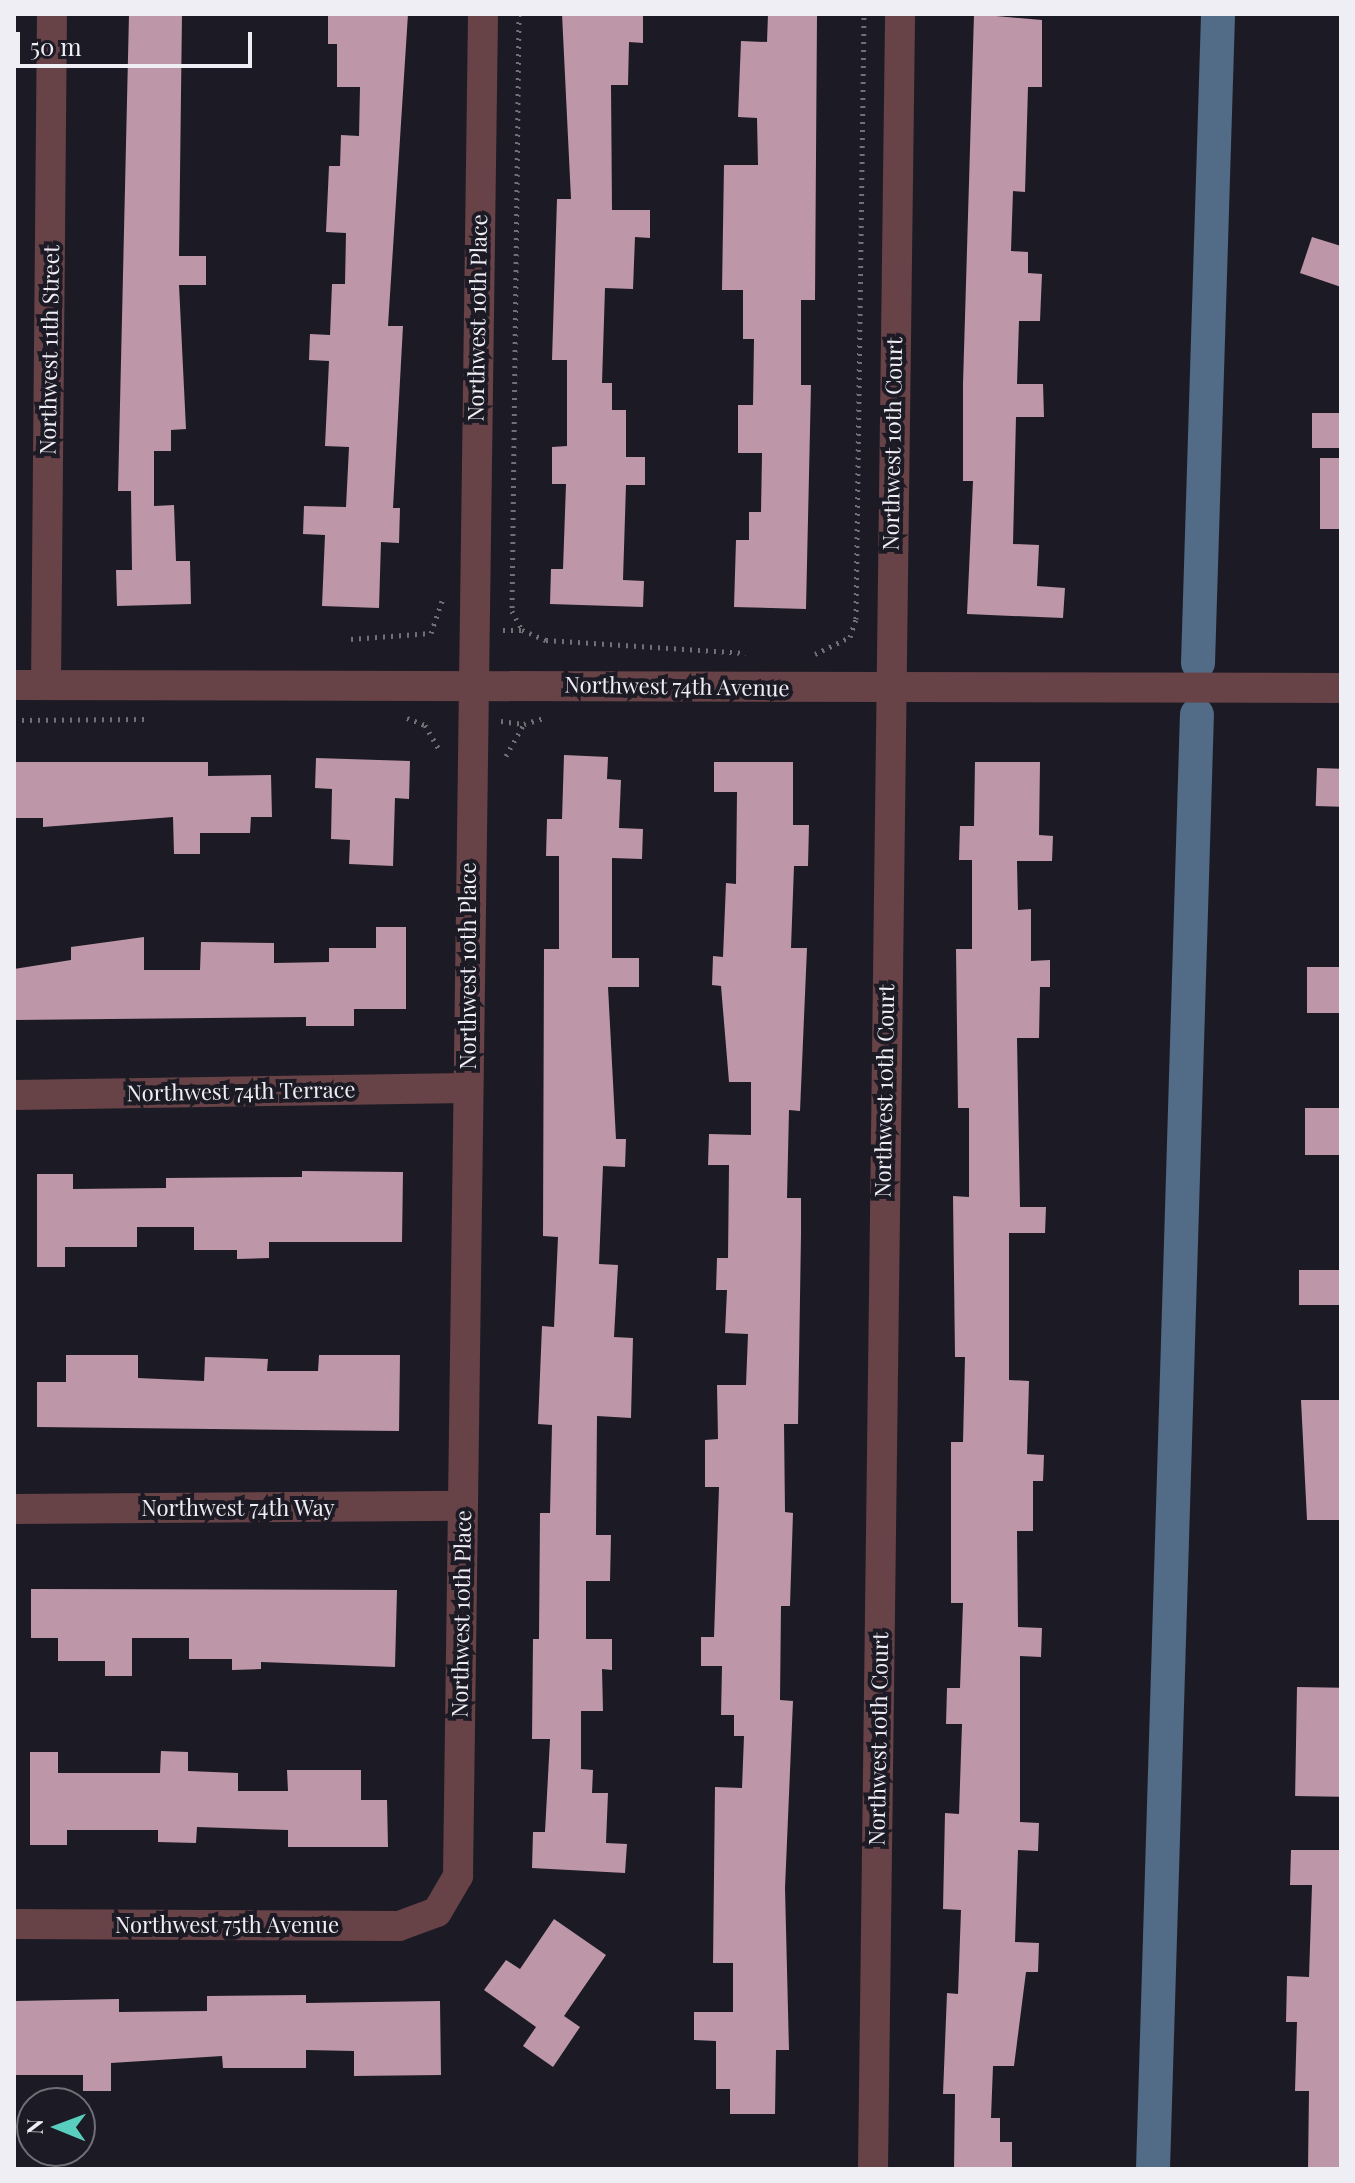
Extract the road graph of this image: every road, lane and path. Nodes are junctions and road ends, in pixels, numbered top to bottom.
1 (52, 14) edge
2 (483, 14) edge
3 (519, 14) edge
4 (864, 14) edge
5 (900, 14) edge
6 (443, 589) dead end
7 (351, 639) dead end
8 (751, 653) dead end
9 (798, 656) dead end
10 (469, 683) junction
11 (14, 685) edge
12 (46, 685) junction
13 (1341, 688) edge
14 (888, 690) junction
15 (400, 718) dead end
16 (557, 718) dead end
17 (505, 760) dead end
18 (440, 761) dead end
19 (467, 1088) junction
20 (14, 1095) edge
21 (463, 1506) junction
22 (14, 1509) edge
23 (437, 1912) joint
24 (14, 1924) edge
25 (873, 2169) edge

1 - 12 street, Northwest 11th Street
2 - 10 street, Northwest 10th Place
3 - 8 path
4 - 9 path
5 - 14 street, Northwest 10th Court
6 - 7 path
10 - 12 street, Northwest 74th Avenue
10 - 14 street, Northwest 74th Avenue
10 - 19 street, Northwest 10th Place
11 - 12 street, Northwest 74th Avenue
13 - 14 street, Northwest 74th Avenue
14 - 25 street, Northwest 10th Court
15 - 18 path
16 - 17 path
19 - 20 street, Northwest 74th Terrace
19 - 21 street, Northwest 10th Place
21 - 22 street, Northwest 74th Way
21 - 23 street, Northwest 10th Place
23 - 24 street, Northwest 75th Avenue

